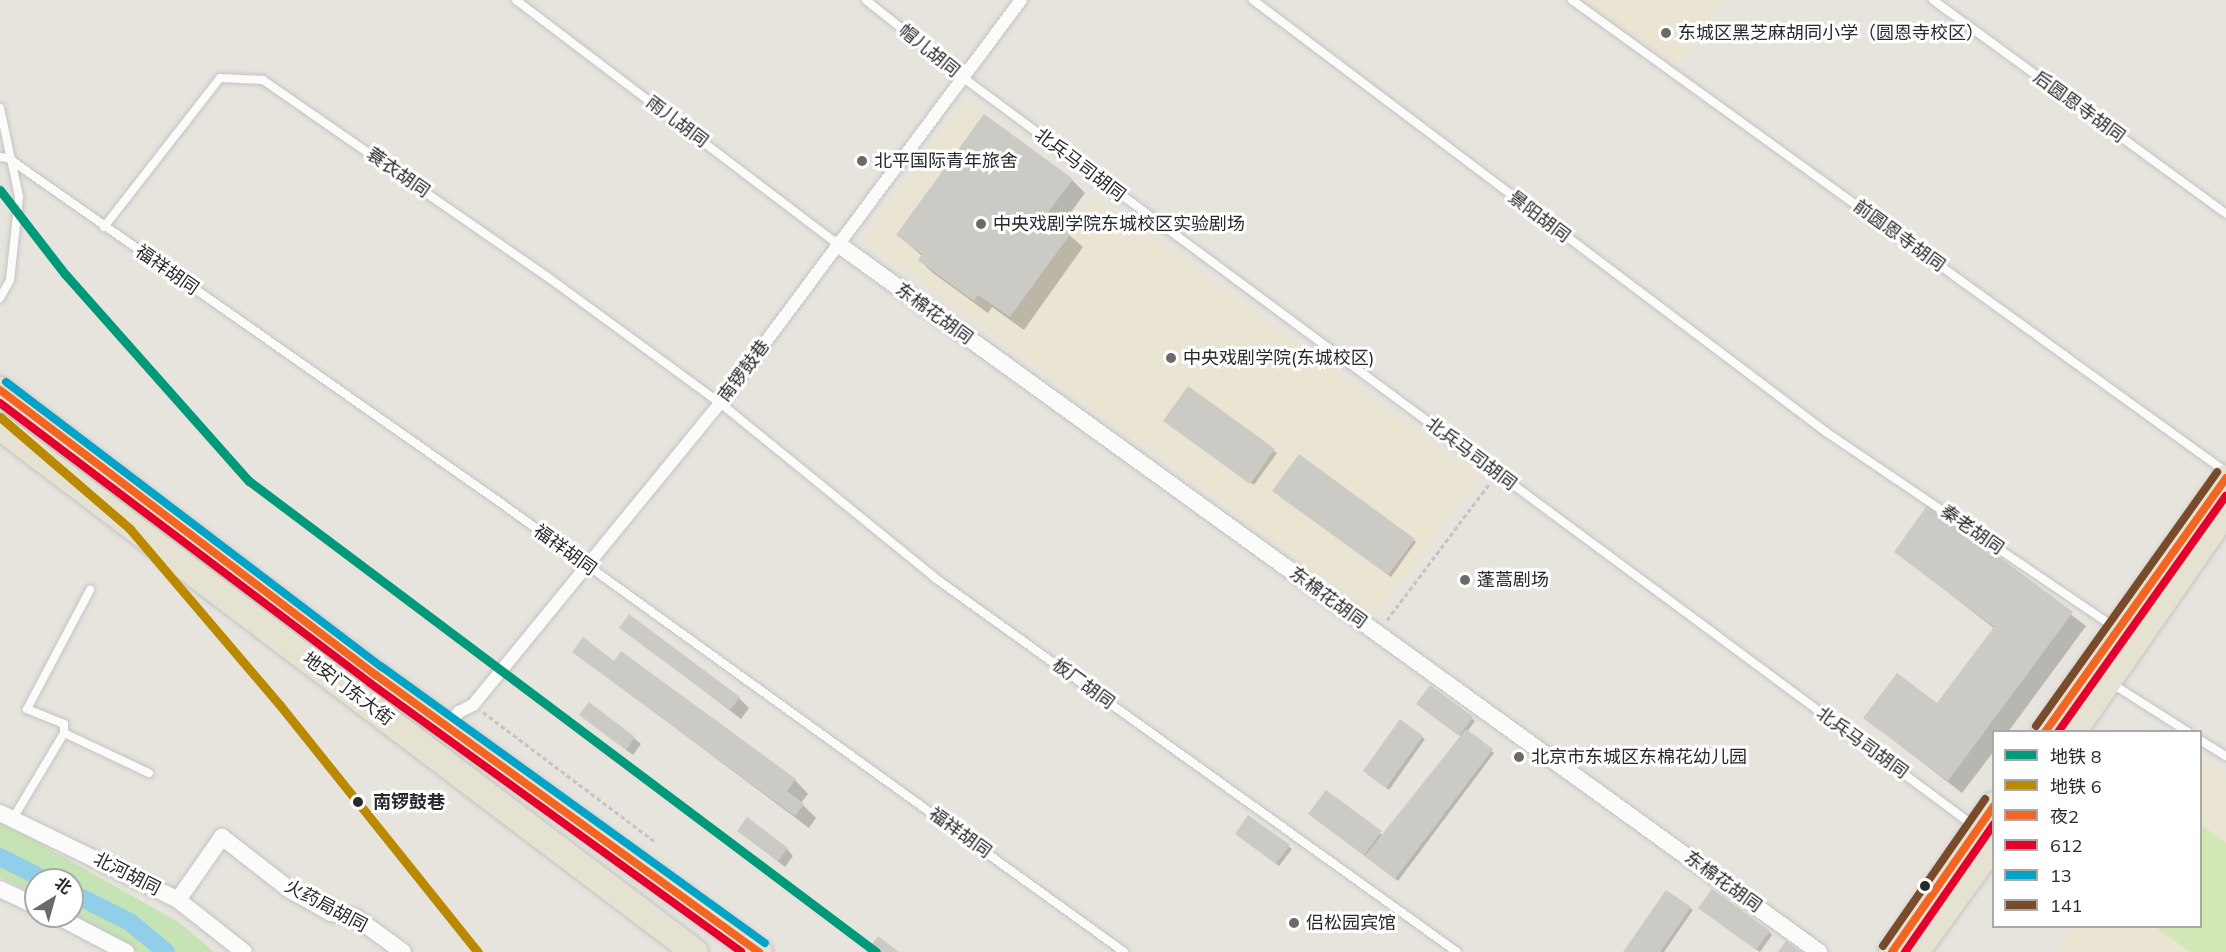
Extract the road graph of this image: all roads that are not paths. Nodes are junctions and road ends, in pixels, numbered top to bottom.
1 (516, 0) edge
2 (866, 0) edge
3 (1021, 0) edge
4 (1253, 0) edge
5 (1572, 0) edge
6 (1933, 0) edge
7 (965, 80) junction
8 (0, 108) edge
9 (4, 158) edge
10 (2226, 214) edge
11 (104, 227) junction
12 (838, 244) junction
13 (0, 298) edge
14 (0, 390) edge
15 (720, 403) junction
16 (0, 427) edge
17 (1826, 432) joint
18 (2226, 472) edge
19 (2226, 478) edge
20 (2226, 511) edge
21 (585, 564) junction
22 (90, 590) dead end
23 (2117, 629) junction
24 (2108, 681) junction
25 (448, 726) junction
26 (2046, 730) edge
27 (2074, 730) edge
28 (2185, 730) edge
29 (64, 733) junction
30 (2202, 741) edge
31 (2226, 756) edge
32 (149, 773) dead end
33 (1992, 812) edge
34 (6, 817) edge
35 (1985, 836) edge
36 (0, 889) edge
37 (24, 900) edge
38 (178, 900) junction
39 (80, 928) edge
40 (126, 952) edge
41 (244, 952) edge
42 (403, 952) edge
43 (695, 952) edge
44 (759, 952) edge
45 (1124, 952) edge
46 (1457, 952) edge
47 (1819, 952) edge
48 (1892, 952) edge
49 (1916, 952) edge

1 - 12 lane, 雨儿胡同
2 - 7 lane, 帽儿胡同
3 - 7 street, 南锣鼓巷
4 - 17 lane, 景阳胡同
5 - 18 lane, 前圆恩寺胡同
6 - 10 lane, 后圆恩寺胡同
7 - 12 street, 南锣鼓巷
7 - 35 lane, 北兵马司胡同
8 - 9 lane
9 - 11 lane, 福祥胡同
9 - 13 lane
11 - 15 lane, 蓑衣胡同
11 - 21 lane, 福祥胡同
12 - 15 street, 南锣鼓巷
12 - 47 street, 东棉花胡同
14 - 25 main road, 地安门东大街
15 - 21 street, 南锣鼓巷
15 - 46 lane, 板厂胡同
16 - 43 main road, 地安门东大街
17 - 23 lane, 秦老胡同
19 - 23 main road
20 - 24 main road
21 - 25 street, 南锣鼓巷
21 - 45 lane, 福祥胡同
22 - 29 lane
23 - 26 main road
24 - 27 main road
24 - 28 lane
25 - 44 main road, 地安门东大街
29 - 32 lane
29 - 34 lane
30 - 31 lane
33 - 35 main road
34 - 38 street, 北河胡同
35 - 48 main road
35 - 49 main road
36 - 37 street
38 - 41 street, 北河胡同
38 - 42 street, 火药局胡同
39 - 40 street

